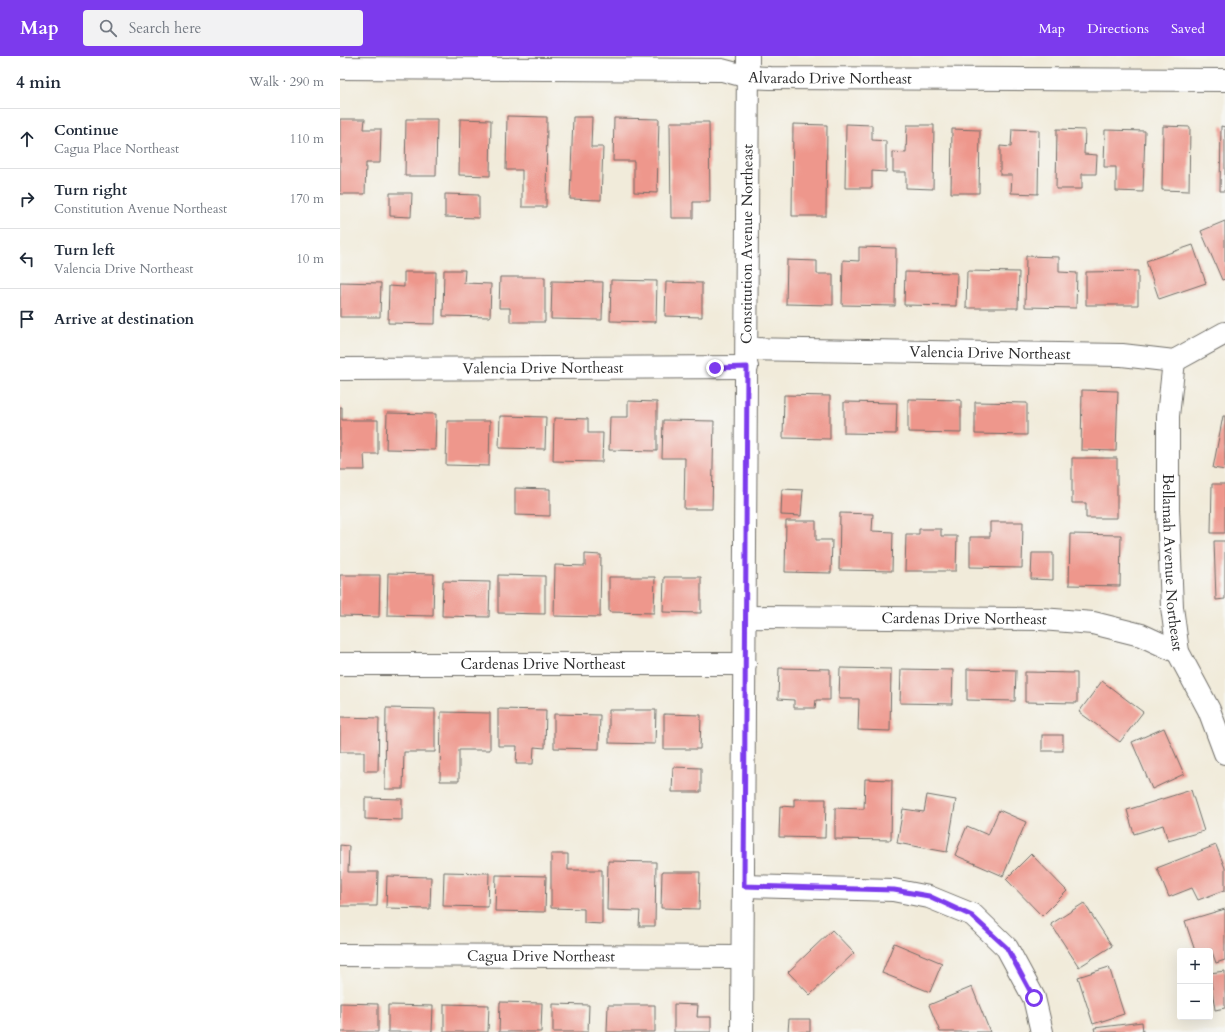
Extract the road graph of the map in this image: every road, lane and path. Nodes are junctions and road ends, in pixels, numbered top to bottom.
1 (444, 62) edge
2 (748, 66) edge
3 (340, 68) edge
4 (1225, 80) edge
5 (1225, 333) edge
6 (747, 358) junction
7 (1174, 361) junction
8 (340, 369) edge
9 (745, 617) junction
10 (1178, 652) junction
11 (340, 664) edge
12 (745, 664) junction
13 (1225, 753) edge
14 (744, 886) junction
15 (340, 955) edge
16 (742, 957) junction
17 (742, 1032) edge
18 (1042, 1032) edge

1 - 2 street, Alvarado Drive Northeast
1 - 3 street, Alvarado Drive Northeast
2 - 4 street, Alvarado Drive Northeast
2 - 6 street, Constitution Avenue Northeast
5 - 7 street
6 - 7 street, Valencia Drive Northeast
6 - 8 street, Valencia Drive Northeast
6 - 9 street, Constitution Avenue Northeast
7 - 10 street, Bellamah Avenue Northeast
9 - 10 street, Cardenas Drive Northeast
9 - 12 street, Constitution Avenue Northeast
10 - 13 street, Bellamah Avenue Northeast
11 - 12 street, Cardenas Drive Northeast
12 - 14 street, Constitution Avenue Northeast
14 - 16 street, Constitution Avenue Northeast
14 - 18 street
15 - 16 street, Cagua Drive Northeast
16 - 17 street, Constitution Avenue Northeast

